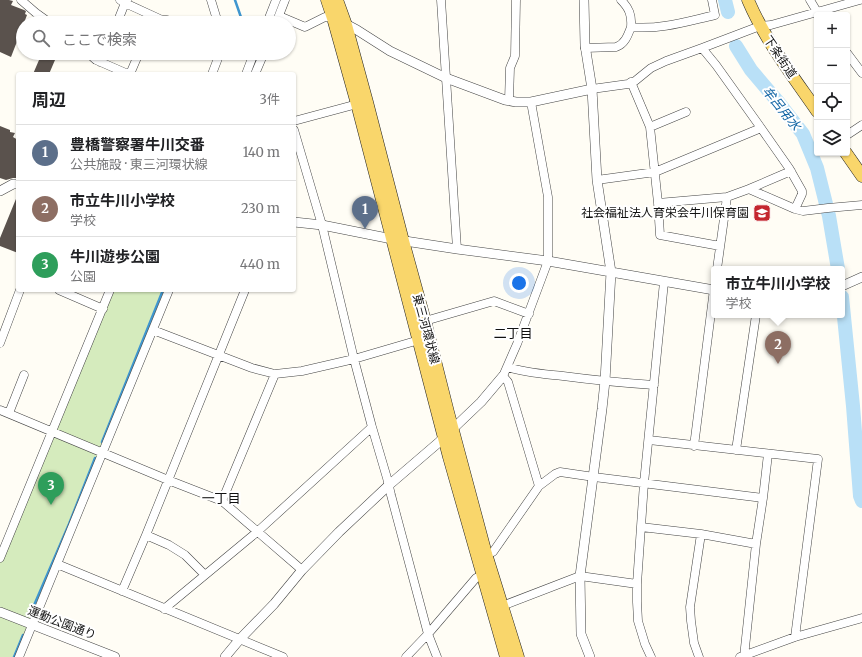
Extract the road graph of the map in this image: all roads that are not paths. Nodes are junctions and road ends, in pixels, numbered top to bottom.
1 (21, 0) edge
2 (211, 0) edge
3 (276, 0) edge
4 (286, 0) edge
5 (327, 0) edge
6 (337, 0) edge
7 (441, 0) edge
8 (516, 0) edge
9 (584, 0) edge
10 (621, 0) edge
11 (712, 0) edge
12 (748, 0) edge
13 (810, 0) edge
14 (860, 0) edge
15 (124, 1) edge
16 (817, 12) edge
17 (814, 13) edge
18 (40, 16) edge
19 (119, 16) edge
20 (154, 16) edge
21 (216, 16) edge
22 (270, 16) edge
23 (280, 16) edge
24 (333, 18) junction
25 (296, 25) edge
26 (346, 25) junction
27 (760, 26) junction
28 (631, 27) junction
29 (585, 48) junction
30 (702, 48) junction
31 (850, 57) edge
32 (96, 60) edge
33 (136, 60) edge
34 (217, 60) edge
35 (251, 60) edge
36 (261, 60) edge
37 (100, 62) joint
38 (124, 72) edge
39 (130, 72) edge
40 (213, 72) edge
41 (247, 72) edge
42 (256, 72) edge
43 (862, 73) edge
44 (446, 78) junction
45 (631, 82) junction
46 (592, 89) junction
47 (509, 100) junction
48 (531, 102) junction
49 (362, 103) junction
50 (814, 107) edge
51 (686, 112) dead end
52 (296, 120) edge
53 (862, 125) edge
54 (650, 127) junction
55 (761, 128) junction
56 (850, 133) edge
57 (296, 137) edge
58 (848, 156) edge
59 (791, 171) junction
60 (655, 172) junction
61 (862, 176) edge
62 (597, 180) junction
63 (16, 184) edge
64 (749, 189) junction
65 (0, 191) edge
66 (727, 197) junction
67 (658, 203) junction
68 (862, 205) edge
69 (795, 209) junction
70 (296, 222) edge
71 (322, 225) junction
72 (398, 240) junction
73 (720, 246) junction
74 (457, 249) junction
75 (548, 262) junction
76 (717, 266) edge
77 (611, 272) junction
78 (862, 277) edge
79 (664, 282) junction
80 (845, 285) edge
81 (711, 290) edge
82 (19, 292) edge
83 (64, 292) edge
84 (109, 292) edge
85 (168, 292) edge
86 (244, 292) edge
87 (103, 309) junction
88 (711, 313) edge
89 (529, 314) junction
90 (756, 318) edge
91 (425, 321) junction
92 (153, 330) junction
93 (419, 340) junction
94 (0, 343) edge
95 (218, 356) junction
96 (354, 359) junction
97 (508, 367) junction
98 (275, 374) junction
99 (24, 375) dead end
100 (503, 376) junction
101 (605, 381) junction
102 (654, 385) junction
103 (0, 410) edge
104 (9, 413) junction
105 (372, 427) junction
106 (52, 431) junction
107 (448, 433) junction
108 (649, 440) junction
109 (694, 446) junction
110 (736, 450) junction
111 (102, 453) junction
112 (768, 454) junction
113 (594, 478) junction
114 (168, 480) junction
115 (644, 483) junction
116 (389, 485) junction
117 (539, 486) junction
118 (763, 498) junction
119 (222, 501) junction
120 (641, 527) junction
121 (257, 532) junction
122 (701, 534) junction
123 (146, 535) junction
124 (3, 544) edge
125 (756, 544) junction
126 (486, 554) junction
127 (0, 558) edge
128 (57, 564) junction
129 (302, 570) junction
130 (205, 575) junction
131 (482, 575) junction
132 (580, 576) junction
133 (637, 584) junction
134 (122, 591) junction
135 (502, 606) junction
136 (164, 609) junction
137 (0, 612) edge
138 (862, 618) edge
139 (32, 624) junction
140 (428, 634) junction
141 (795, 637) junction
142 (240, 639) junction
143 (19, 657) edge
144 (114, 657) edge
145 (225, 657) edge
146 (283, 657) edge
147 (406, 657) edge
148 (437, 657) edge
149 (506, 657) edge
150 (518, 657) edge
151 (590, 657) edge
152 (651, 657) edge
153 (699, 657) edge
154 (742, 657) edge

1 - 18 street
2 - 21 street
3 - 22 street
4 - 23 street
5 - 24 main road, 東三河環状線
6 - 26 main road, 東三河環状線
7 - 44 street
8 - 47 street
9 - 29 street
10 - 28 street
11 - 28 street
12 - 27 main road, 下条街道
13 - 16 street
14 - 16 street
15 - 19 street
15 - 20 street
17 - 27 street
24 - 25 street
24 - 26 street
24 - 49 main road, 東三河環状線
26 - 44 street
26 - 49 main road, 東三河環状線
27 - 30 street
27 - 50 main road, 下条街道
28 - 29 street
29 - 46 street
30 - 45 street
30 - 55 street
31 - 43 street
32 - 37 street
33 - 39 street
34 - 40 street
35 - 41 street
36 - 42 street
37 - 38 street
44 - 47 street
44 - 74 street
45 - 46 street
45 - 54 street
46 - 48 street
46 - 62 street
47 - 48 street
48 - 75 street
49 - 52 street
49 - 72 main road, 東三河環状線
51 - 54 street
53 - 56 street
54 - 60 street
55 - 59 street
55 - 60 street
57 - 71 street
58 - 61 main road
59 - 64 street
59 - 69 street
60 - 62 street
60 - 67 street
62 - 77 street
63 - 65 street
64 - 66 street
64 - 69 street
66 - 67 street
66 - 73 street
67 - 73 street
68 - 69 street
70 - 71 street
71 - 72 street
71 - 96 street
72 - 74 street
72 - 91 main road, 東三河環状線
72 - 93 main road, 東三河環状線
73 - 76 street
74 - 75 street
75 - 77 street
75 - 89 street
77 - 79 street
77 - 101 street
78 - 80 street
79 - 81 street
79 - 102 street
82 - 94 street
83 - 87 street
84 - 87 street
85 - 92 street
86 - 95 street
87 - 106 street
88 - 109 street
89 - 91 street
89 - 97 street
90 - 110 street
91 - 107 main road, 東三河環状線
92 - 95 street
92 - 111 street
93 - 96 street
93 - 107 main road, 東三河環状線
95 - 98 street
95 - 114 street
96 - 98 street
96 - 105 street
97 - 100 street
97 - 101 street
98 - 119 street
99 - 104 street
100 - 107 street
100 - 117 street
101 - 102 street
101 - 113 street
102 - 108 street
103 - 104 street
104 - 106 street
105 - 116 street
105 - 121 street
106 - 111 street
106 - 124 street
107 - 116 street
107 - 126 main road, 東三河環状線
107 - 131 main road, 東三河環状線
108 - 109 street
108 - 115 street
109 - 110 street
110 - 112 street
111 - 114 street
111 - 128 street
112 - 118 street
112 - 141 street
113 - 115 street
113 - 117 street
113 - 132 street
114 - 119 street
114 - 123 street
115 - 118 street
115 - 120 street
116 - 129 street
116 - 140 street
117 - 126 street
118 - 125 street
119 - 121 street
120 - 122 street
120 - 133 street
121 - 129 street
121 - 130 street
122 - 125 street
122 - 153 street
123 - 130 street
123 - 134 street
124 - 127 street
125 - 154 street
126 - 135 main road, 東三河環状線
128 - 134 street
128 - 139 street
129 - 142 street
130 - 136 street
131 - 140 street
131 - 149 main road, 東三河環状線
132 - 133 street
132 - 135 street
132 - 151 street
133 - 152 street
134 - 136 street
135 - 150 main road, 東三河環状線
136 - 142 street
137 - 139 street, 運動公園通り
138 - 141 street
139 - 143 street
139 - 144 street, 運動公園通り
140 - 147 street
140 - 148 street
141 - 154 street
142 - 145 street
142 - 146 street

